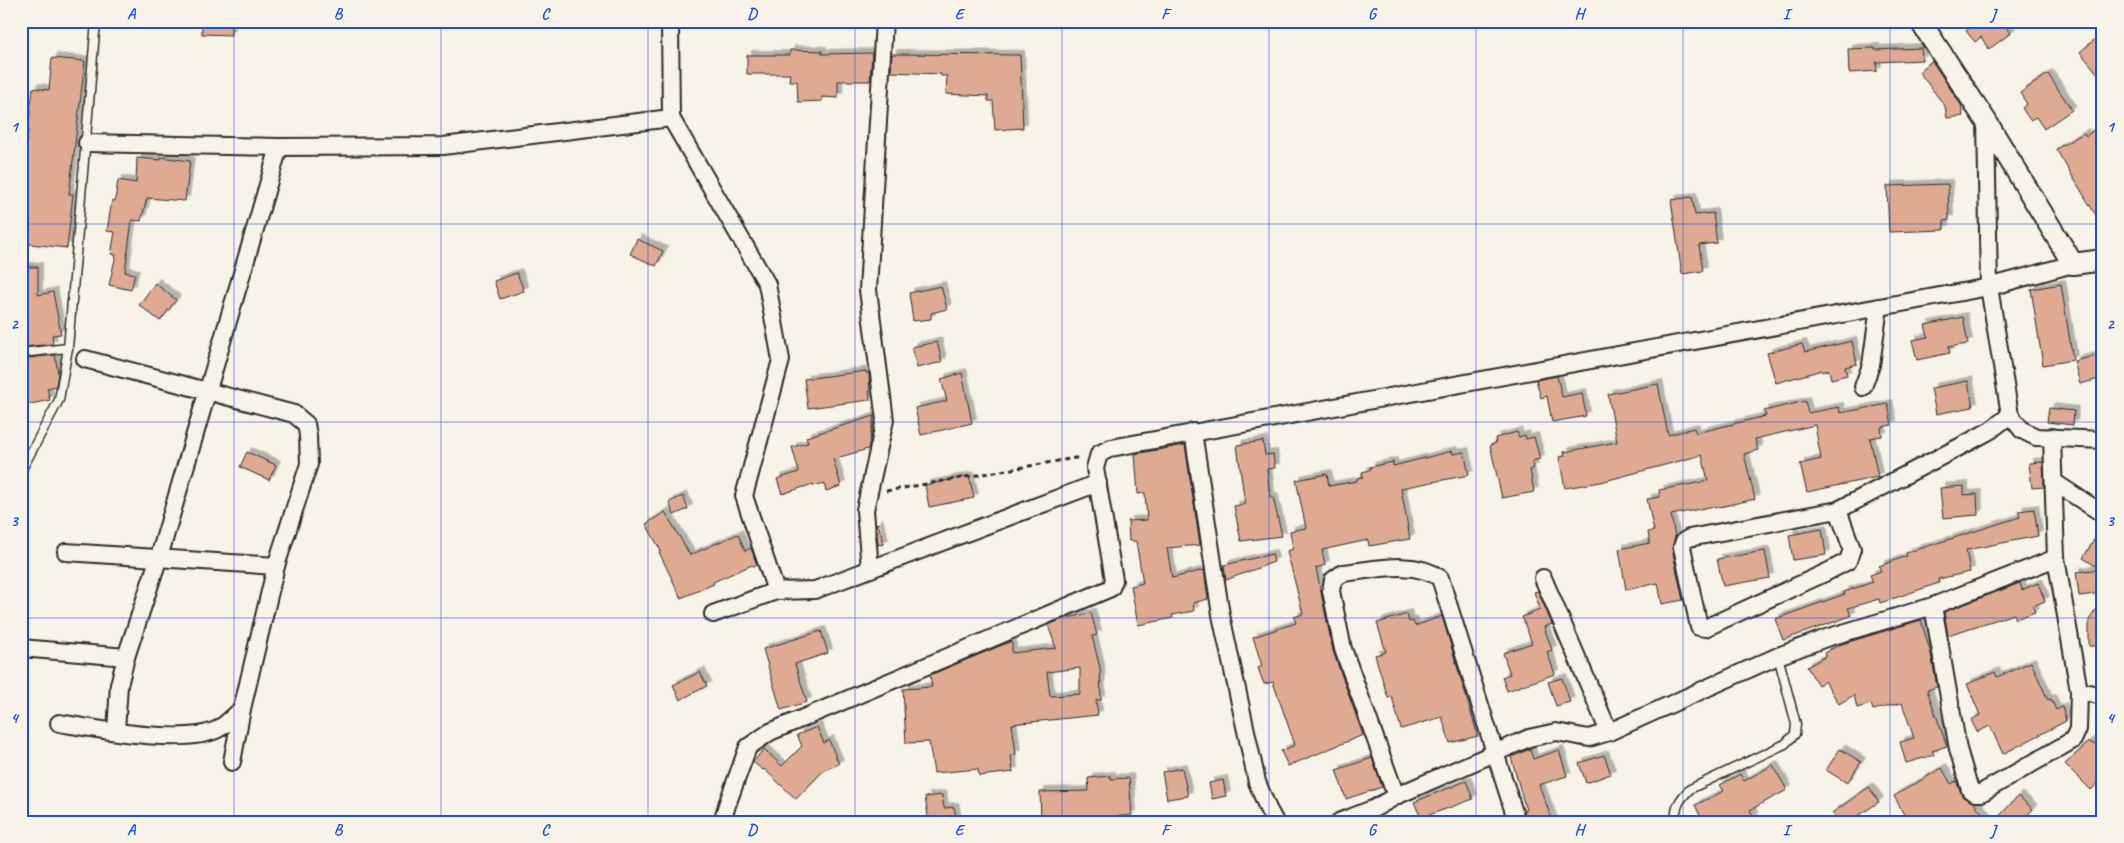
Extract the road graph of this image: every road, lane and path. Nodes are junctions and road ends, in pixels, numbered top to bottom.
1 (96, 21) edge
2 (670, 21) edge
3 (884, 21) edge
4 (1920, 21) edge
5 (671, 118) junction
6 (1986, 121) junction
7 (87, 143) junction
8 (279, 148) junction
9 (2103, 260) edge
10 (2073, 264) junction
11 (1989, 287) junction
12 (1879, 306) junction
13 (68, 348) junction
14 (21, 353) edge
15 (85, 359) dead end
16 (1864, 387) dead end
17 (208, 391) junction
18 (2010, 415) junction
19 (1193, 432) junction
20 (2052, 437) junction
21 (2103, 440) edge
22 (1099, 454) junction
23 (21, 471) edge
24 (2054, 482) junction
25 (1098, 483) junction
26 (869, 494) junction
27 (1838, 510) junction
28 (2103, 514) edge
29 (66, 552) dead end
30 (159, 557) junction
31 (2056, 558) junction
32 (276, 566) junction
33 (870, 569) junction
34 (1543, 578) dead end
35 (776, 591) junction
36 (1933, 606) junction
37 (712, 614) dead end
38 (21, 648) edge
39 (1778, 656) junction
40 (126, 657) junction
41 (2078, 691) junction
42 (2103, 696) edge
43 (242, 709) junction
44 (59, 723) dead end
45 (116, 731) junction
46 (1609, 732) junction
47 (1496, 753) junction
48 (232, 762) dead end
49 (1396, 796) junction
50 (1377, 815) edge
51 (722, 822) edge
52 (1275, 822) edge
53 (1339, 822) edge
54 (1516, 822) edge
55 (1676, 822) edge

1 - 7 lane
2 - 5 street
3 - 26 street
4 - 6 street
5 - 8 street
5 - 35 street
6 - 10 street
6 - 11 street
7 - 8 street
7 - 13 lane
8 - 17 street
9 - 10 street
10 - 11 street
11 - 12 street
11 - 18 street
12 - 16 street
12 - 19 street
13 - 14 lane
13 - 23 lane
15 - 17 street
17 - 30 street
17 - 32 street
18 - 20 street
18 - 27 street
19 - 22 street
19 - 52 street
20 - 21 street
20 - 24 street
22 - 25 street
22 - 26 path
24 - 28 street
24 - 31 street
25 - 33 street
25 - 51 street
26 - 33 street
27 - 27 street
29 - 30 street
30 - 32 street
30 - 40 street
31 - 36 street
31 - 41 street
32 - 43 street
33 - 35 street
34 - 46 street
35 - 37 street
36 - 39 street
36 - 41 street
38 - 40 street
39 - 46 street
39 - 55 lane
40 - 45 street
41 - 42 street
43 - 45 street
43 - 48 street
44 - 45 street
46 - 47 street
47 - 49 street
47 - 49 street
47 - 54 street
49 - 50 street
50 - 53 street

